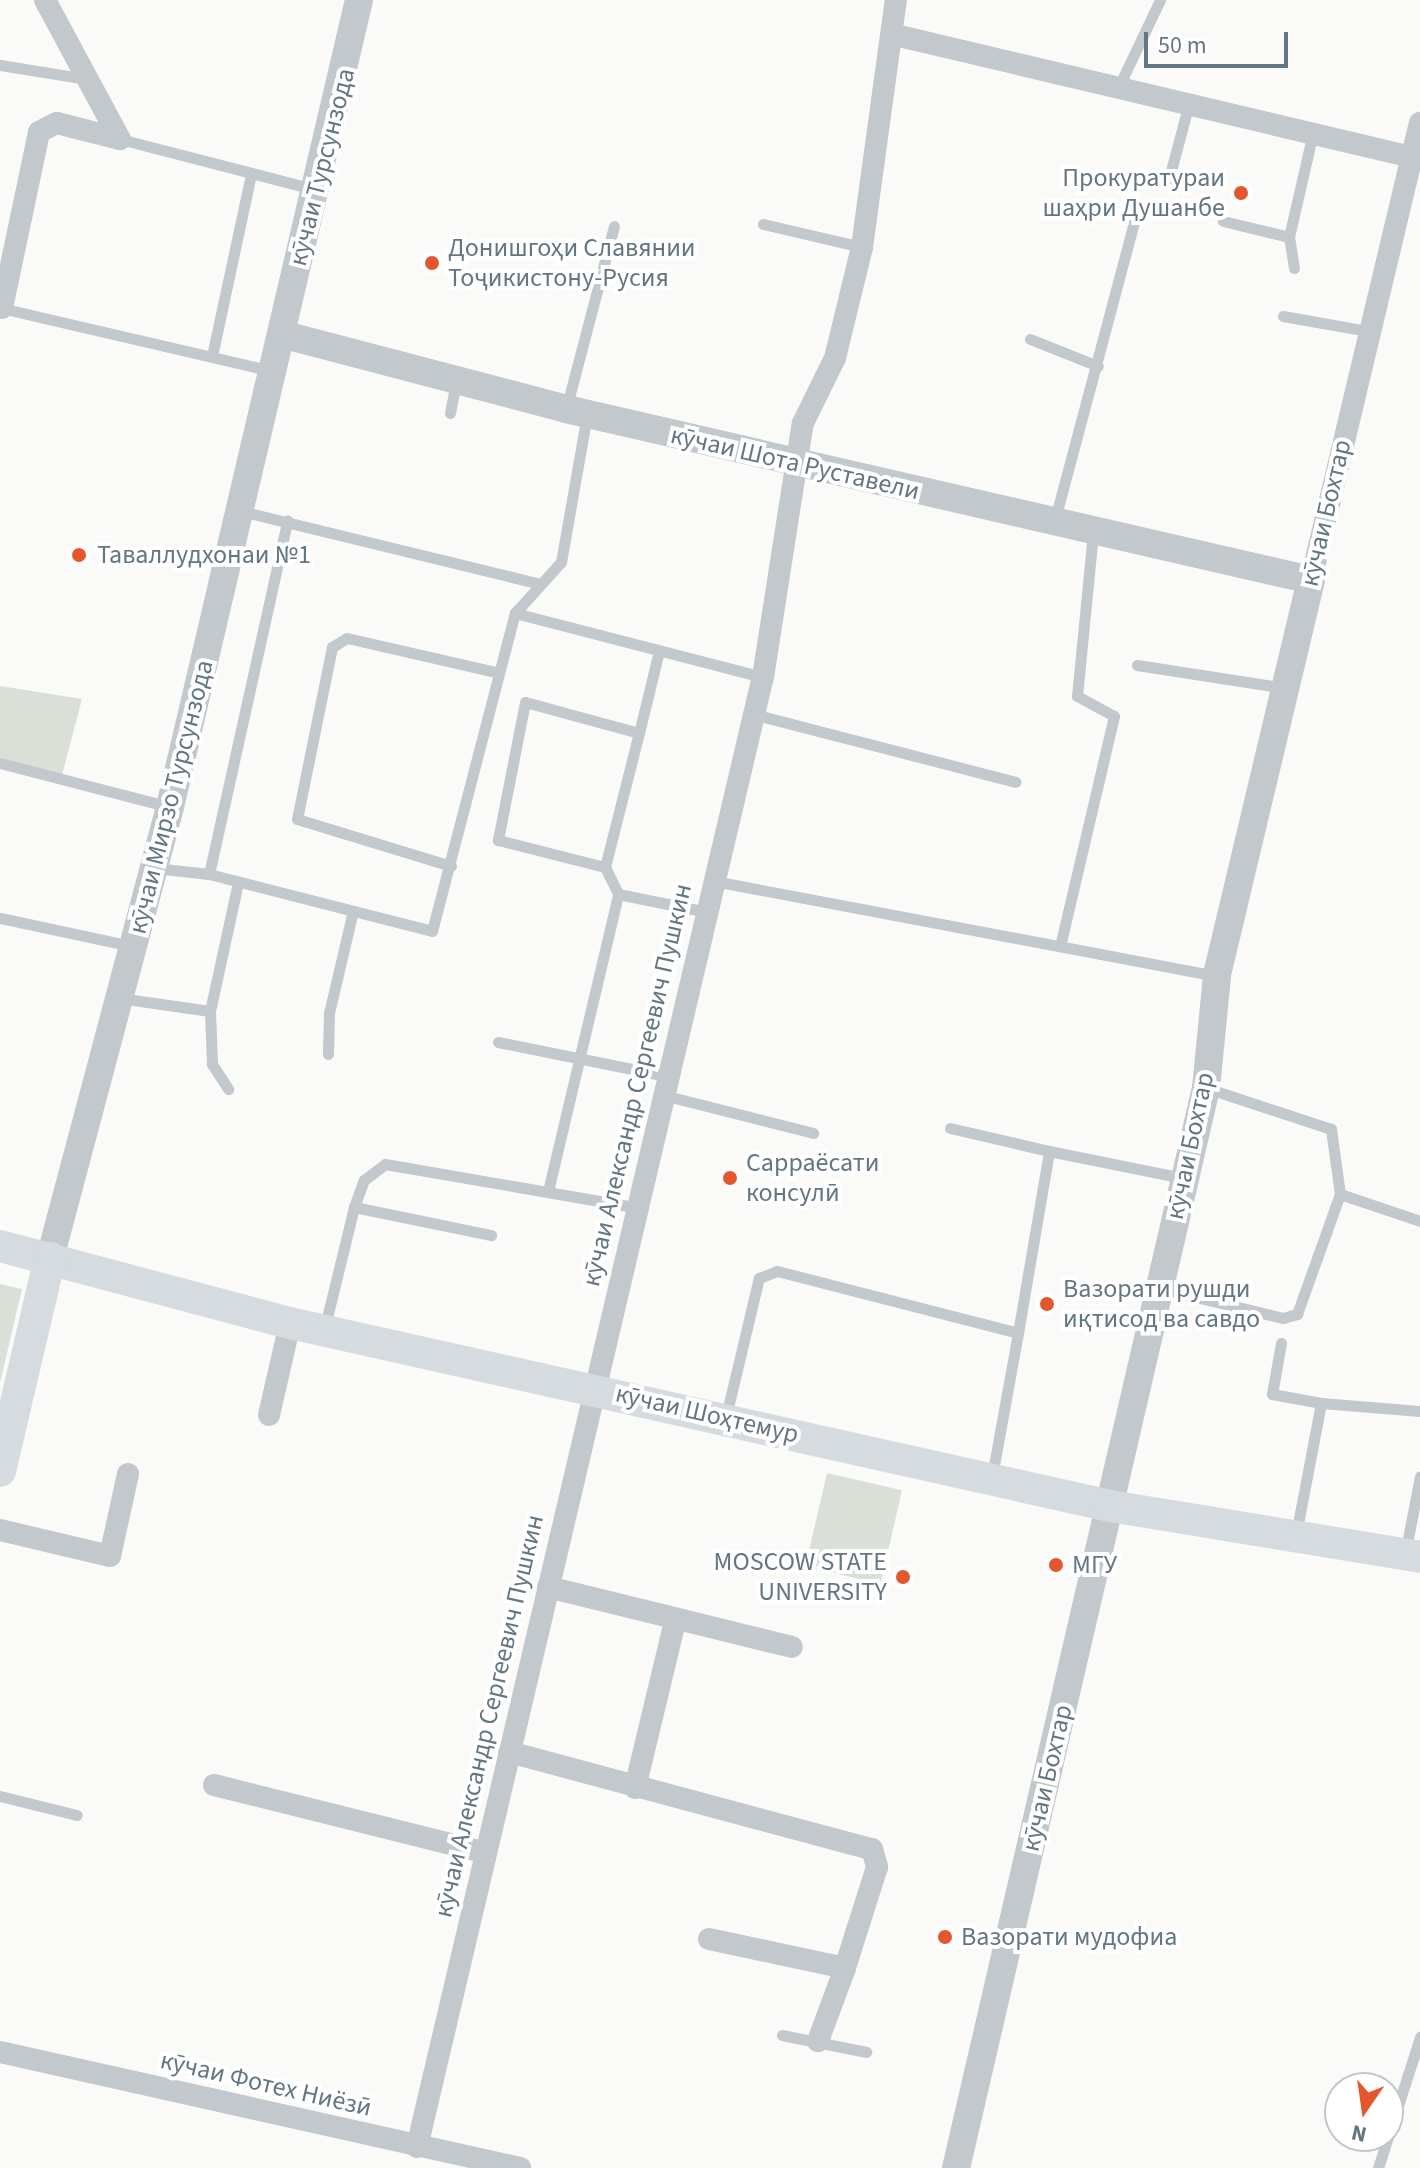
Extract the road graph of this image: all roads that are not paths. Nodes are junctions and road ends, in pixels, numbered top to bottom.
1 (45, 0) edge
2 (359, 0) edge
3 (368, 0) edge
4 (896, 0) edge
5 (1160, 0) edge
6 (356, 30) junction
7 (895, 35) junction
8 (0, 65) edge
9 (86, 79) junction
10 (1119, 86) junction
11 (1189, 103) junction
12 (1420, 123) edge
13 (1313, 132) junction
14 (120, 139) junction
15 (1416, 158) edge
16 (251, 174) junction
17 (1168, 182) dead end
18 (315, 189) junction
19 (1137, 211) dead end
20 (1223, 221) dead end
21 (763, 224) dead end
22 (614, 226) dead end
23 (1289, 237) junction
24 (862, 247) junction
25 (1294, 268) dead end
26 (1, 308) edge
27 (1283, 316) dead end
28 (1367, 331) junction
29 (281, 334) junction
30 (1030, 339) dead end
31 (212, 356) junction
32 (1098, 366) junction
33 (272, 371) junction
34 (456, 381) junction
35 (576, 412) junction
36 (450, 413) dead end
37 (795, 462) junction
38 (241, 511) junction
39 (287, 521) junction
40 (1053, 523) junction
41 (1093, 532) junction
42 (1311, 580) junction
43 (536, 583) junction
44 (515, 613) junction
45 (659, 651) junction
46 (1137, 665) dead end
47 (496, 672) junction
48 (763, 677) junction
49 (1286, 688) junction
50 (753, 714) junction
51 (639, 733) junction
52 (0, 763) edge
53 (1015, 782) dead end
54 (170, 807) junction
55 (451, 866) junction
56 (605, 867) junction
57 (155, 868) junction
58 (209, 874) junction
59 (714, 881) junction
60 (238, 883) junction
61 (618, 894) junction
62 (707, 912) junction
63 (352, 915) junction
64 (0, 918) edge
65 (1061, 942) junction
66 (133, 947) junction
67 (1217, 976) junction
68 (119, 998) junction
69 (210, 1011) junction
70 (498, 1042) dead end
71 (328, 1054) dead end
72 (579, 1057) junction
73 (665, 1086) junction
74 (1206, 1088) junction
75 (228, 1089) dead end
76 (950, 1128) dead end
77 (813, 1133) dead end
78 (1049, 1151) junction
79 (1183, 1178) junction
80 (549, 1187) junction
81 (1340, 1194) junction
82 (354, 1207) junction
83 (635, 1207) junction
84 (1420, 1221) edge
85 (491, 1235) dead end
86 (0, 1246) edge
87 (50, 1258) junction
88 (1159, 1288) junction
89 (290, 1323) junction
90 (324, 1328) junction
91 (1018, 1333) junction
92 (1281, 1343) dead end
93 (594, 1388) junction
94 (1321, 1403) junction
95 (1420, 1411) edge
96 (269, 1415) dead end
97 (726, 1417) junction
98 (0, 1471) edge
99 (128, 1474) dead end
100 (1420, 1476) edge
101 (991, 1479) junction
102 (1110, 1506) junction
103 (0, 1530) edge
104 (1295, 1536) junction
105 (1413, 1556) edge
106 (548, 1587) junction
107 (675, 1621) junction
108 (792, 1647) dead end
109 (509, 1752) junction
110 (214, 1785) dead end
111 (635, 1788) junction
112 (0, 1796) edge
113 (77, 1815) dead end
114 (486, 1853) junction
115 (709, 1939) dead end
116 (845, 1968) junction
117 (782, 2035) dead end
118 (1420, 2037) edge
119 (818, 2041) junction
120 (0, 2052) edge
121 (866, 2052) dead end
122 (417, 2147) junction
123 (520, 2168) edge
124 (956, 2168) edge
125 (1378, 2168) edge

1 - 9 street
2 - 6 street, кӯчаи Турсунзода
3 - 6 street
4 - 7 street, кӯчаи Александр Сергеевич Пушкин
5 - 10 lane
6 - 18 street, кӯчаи Турсунзода
7 - 10 street
7 - 24 street, кӯчаи Александр Сергеевич Пушкин
8 - 9 lane
9 - 14 street
10 - 11 street
11 - 13 street
11 - 17 lane
12 - 15 street, кӯчаи Бохтар
13 - 15 street
13 - 23 lane
14 - 16 lane
14 - 26 street
15 - 28 street, кӯчаи Бохтар
16 - 18 lane
16 - 31 lane
18 - 29 street, кӯчаи Турсунзода
19 - 32 lane
20 - 23 lane
21 - 24 lane
22 - 35 lane
23 - 25 lane
24 - 37 street, кӯчаи Александр Сергеевич Пушкин
26 - 31 lane
27 - 28 lane
28 - 42 street, кӯчаи Бохтар
29 - 33 street, кӯчаи Мирзо Турсунзода
29 - 34 street, кӯчаи Шота Руставели
30 - 32 lane
31 - 33 lane
32 - 40 lane
33 - 38 street, кӯчаи Мирзо Турсунзода
34 - 35 street, кӯчаи Шота Руставели
34 - 36 lane
35 - 37 street, кӯчаи Шота Руставели
35 - 43 lane
37 - 40 street, кӯчаи Шота Руставели
37 - 48 street, кӯчаи Александр Сергеевич Пушкин
38 - 39 lane
38 - 54 street, кӯчаи Мирзо Турсунзода
39 - 43 lane
39 - 58 lane
40 - 41 street, кӯчаи Шота Руставели
41 - 42 street, кӯчаи Шота Руставели
41 - 65 lane
42 - 49 street, кӯчаи Бохтар
43 - 44 lane
44 - 45 lane
44 - 47 lane
45 - 48 lane
45 - 51 lane
46 - 49 lane
47 - 55 lane
47 - 55 lane
48 - 50 street, кӯчаи Александр Сергеевич Пушкин
49 - 67 street, кӯчаи Бохтар
50 - 53 lane
50 - 59 street, кӯчаи Александр Сергеевич Пушкин
51 - 56 lane
51 - 56 lane
52 - 54 lane
54 - 57 street, кӯчаи Мирзо Турсунзода
55 - 63 lane
56 - 61 lane
57 - 58 lane
57 - 66 street, кӯчаи Мирзо Турсунзода
58 - 60 lane
59 - 62 street, кӯчаи Александр Сергеевич Пушкин
59 - 65 lane
60 - 63 lane
60 - 69 lane
61 - 62 lane
61 - 72 lane
62 - 73 street, кӯчаи Александр Сергеевич Пушкин
63 - 71 lane
64 - 66 lane
65 - 67 lane
66 - 68 street, кӯчаи Мирзо Турсунзода
67 - 74 street, кӯчаи Бохтар
68 - 69 lane
68 - 87 street, кӯчаи Мирзо Турсунзода
69 - 75 lane
70 - 72 lane
72 - 73 lane
72 - 80 lane
73 - 77 lane
73 - 83 street, кӯчаи Александр Сергеевич Пушкин
74 - 79 street, кӯчаи Бохтар
74 - 81 lane
76 - 78 lane
78 - 79 lane
78 - 91 lane
79 - 88 street, кӯчаи Бохтар
80 - 82 lane
80 - 83 lane
81 - 84 lane
81 - 88 lane
82 - 85 lane
82 - 90 lane
83 - 93 street, кӯчаи Александр Сергеевич Пушкин
86 - 87 main road, кӯчаи Шоҳтемур
87 - 89 main road, кӯчаи Шоҳтемур
87 - 98 main road
88 - 102 street, кӯчаи Бохтар
89 - 90 main road, кӯчаи Шоҳтемур
89 - 96 street
90 - 93 main road, кӯчаи Шоҳтемур
91 - 97 lane
91 - 101 lane
92 - 94 lane
93 - 97 main road, кӯчаи Шоҳтемур
93 - 106 street, кӯчаи Александр Сергеевич Пушкин
94 - 95 lane
94 - 104 lane
97 - 101 main road, кӯчаи Шоҳтемур
99 - 103 street
100 - 105 lane
101 - 102 main road, кӯчаи Шоҳтемур
102 - 104 main road, кӯчаи Шоҳтемур
102 - 124 street, кӯчаи Бохтар
104 - 105 main road, кӯчаи Шоҳтемур
106 - 107 street
106 - 109 street, кӯчаи Александр Сергеевич Пушкин
107 - 108 street
107 - 111 street
109 - 111 street
109 - 114 street, кӯчаи Александр Сергеевич Пушкин
110 - 114 street
111 - 116 street
112 - 113 lane
114 - 122 street, кӯчаи Александр Сергеевич Пушкин
115 - 116 street
116 - 119 street
117 - 119 lane
118 - 125 lane
119 - 121 lane
120 - 122 street, кӯчаи Фотех Ниёзӣ
122 - 123 street, кӯчаи Фотех Ниёзӣ

